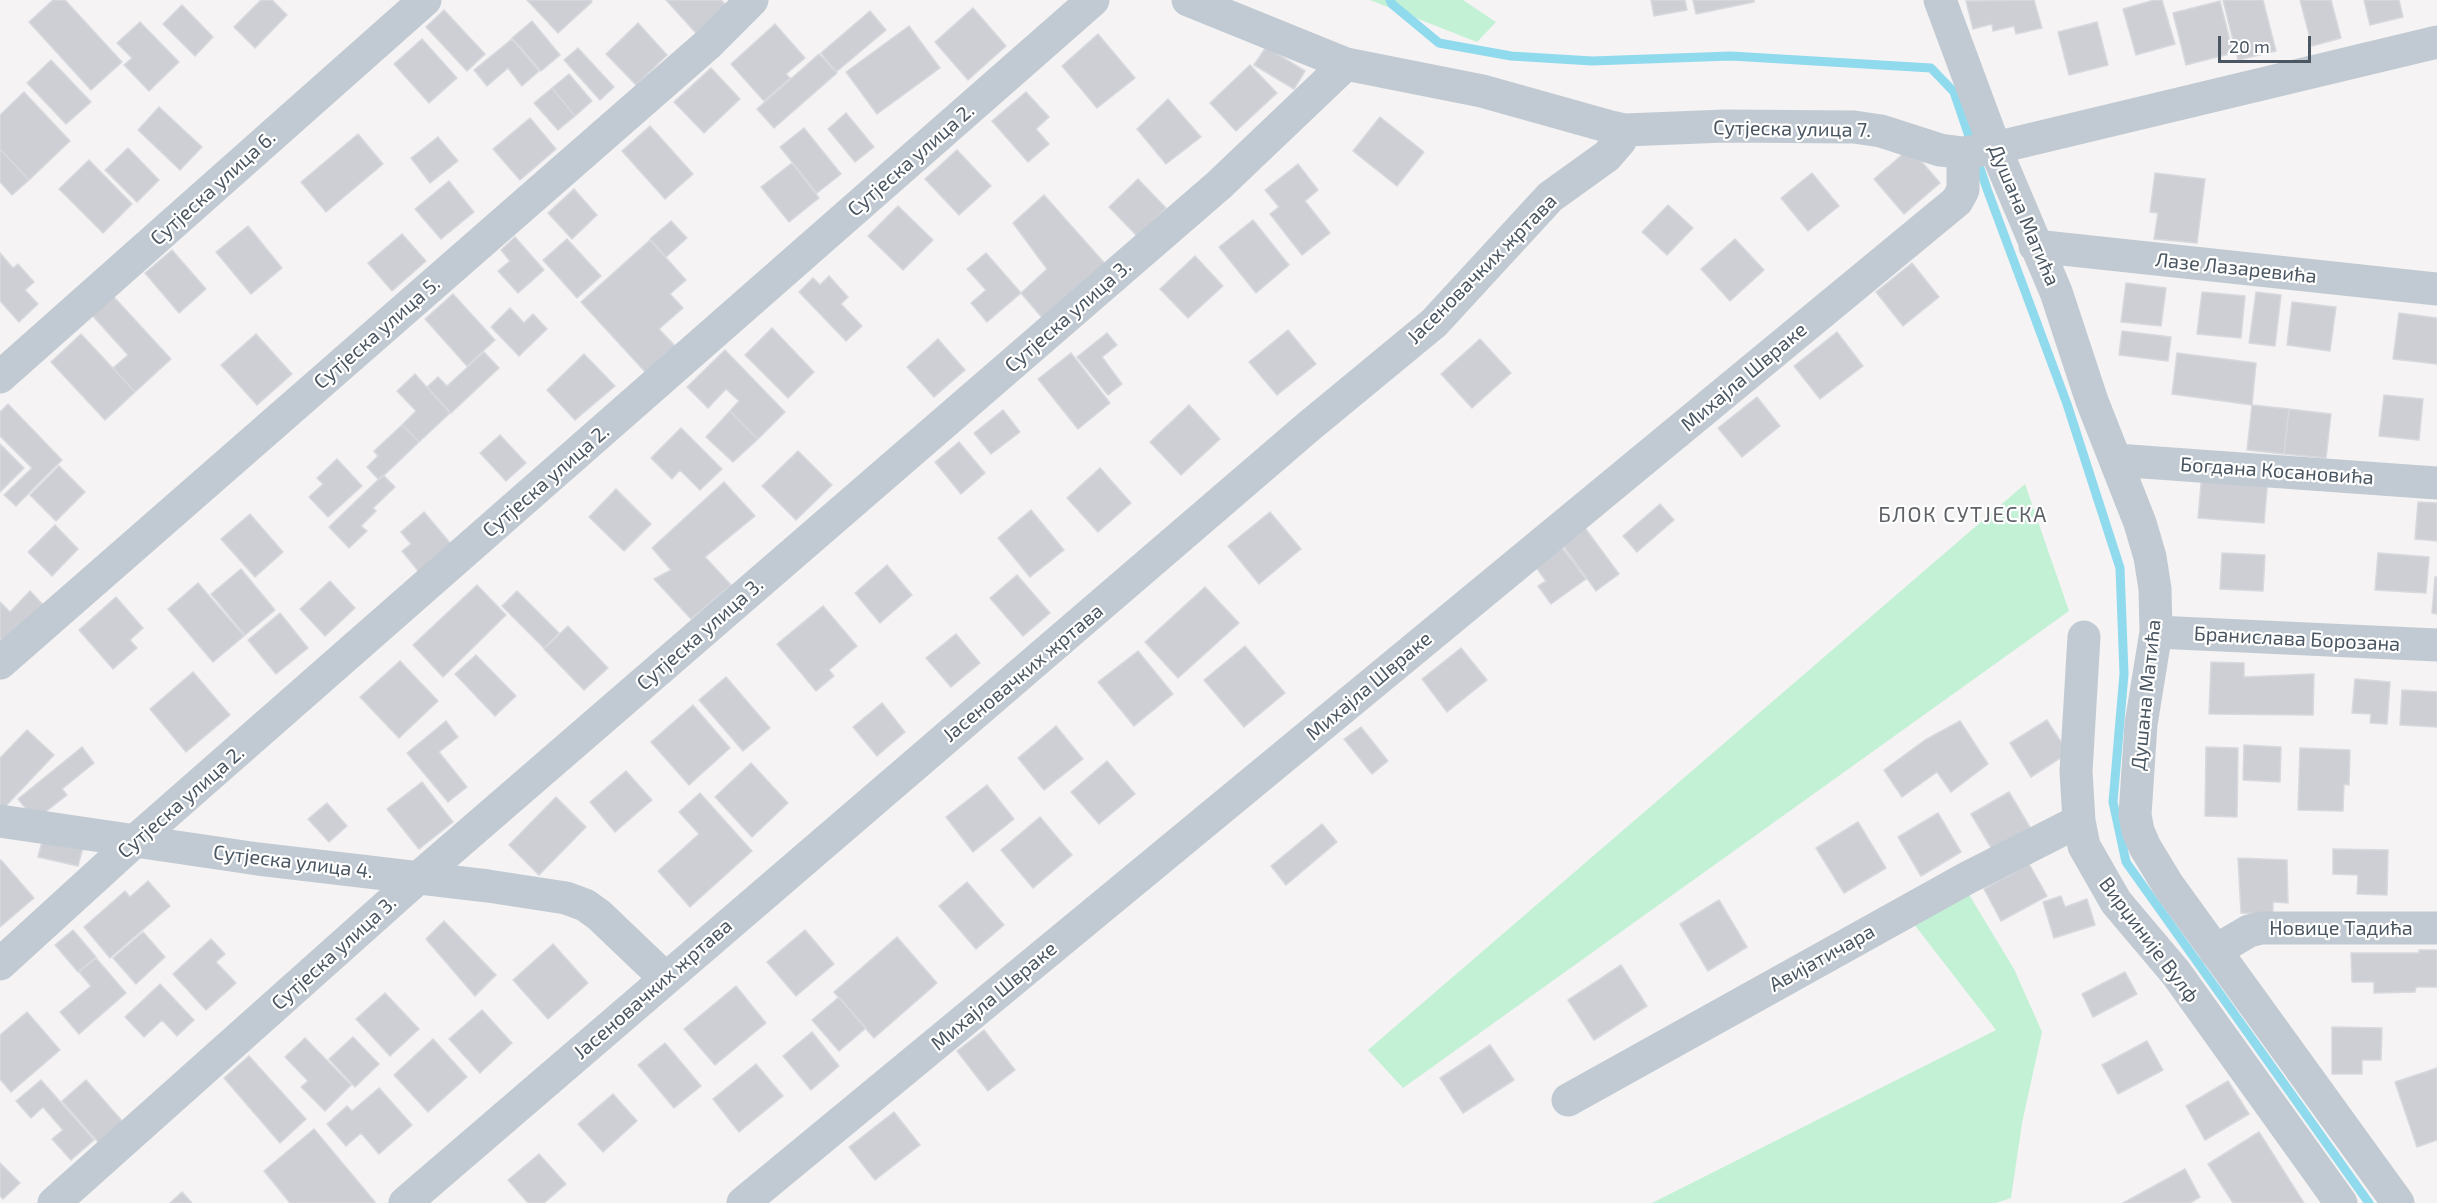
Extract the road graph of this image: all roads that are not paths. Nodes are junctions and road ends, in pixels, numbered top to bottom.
1 (425, 0) edge
2 (752, 0) edge
3 (1094, 0) edge
4 (1188, 0) edge
5 (1940, 0) edge
6 (2437, 42) edge
7 (1346, 64) junction
8 (1625, 130) junction
9 (1995, 148) junction
10 (1963, 153) junction
11 (2035, 246) junction
12 (2437, 289) edge
13 (0, 377) edge
14 (2116, 460) junction
15 (2437, 483) edge
16 (2156, 632) junction
17 (2084, 637) dead end
18 (2437, 645) edge
19 (0, 663) edge
20 (0, 821) edge
21 (2079, 821) junction
22 (136, 840) junction
23 (418, 878) junction
24 (2437, 928) edge
25 (2215, 951) junction
26 (0, 964) edge
27 (665, 978) junction
28 (1568, 1100) dead end
29 (54, 1203) edge
30 (405, 1203) edge
31 (743, 1203) edge
32 (2341, 1203) edge
33 (2398, 1203) edge

1 - 13 street, Сутјеска улица 6.
2 - 19 street, Сутјеска улица 5.
3 - 22 street, Сутјеска улица 2.
4 - 7 street, Сутјеска улица 7.
5 - 9 street, Душана Матића
6 - 9 street, Сутјеска улица 7.
7 - 8 street, Сутјеска улица 7.
7 - 23 street, Сутјеска улица 3.
8 - 10 street, Сутјеска улица 7.
8 - 27 street, Јасеновачких жртава
9 - 10 street, Сутјеска улица 7.
9 - 11 street, Душана Матића
10 - 31 street, Михајла Швраке
11 - 12 street, Лазе Лазаревића
11 - 14 street, Душана Матића
14 - 15 street, Богдана Косановића
14 - 16 street, Душана Матића
16 - 18 street, Бранислава Борозана
16 - 25 street, Душана Матића
17 - 21 street, Вирџиније Вулф
20 - 22 street, Сутјеска улица 4.
21 - 28 street, Авијатичара
21 - 32 street, Вирџиније Вулф
22 - 23 street, Сутјеска улица 4.
22 - 26 street, Сутјеска улица 2.
23 - 27 street, Сутјеска улица 4.
23 - 29 street, Сутјеска улица 3.
24 - 25 street, Новице Тадића
25 - 33 street, Душана Матића
27 - 30 street, Јасеновачких жртава

